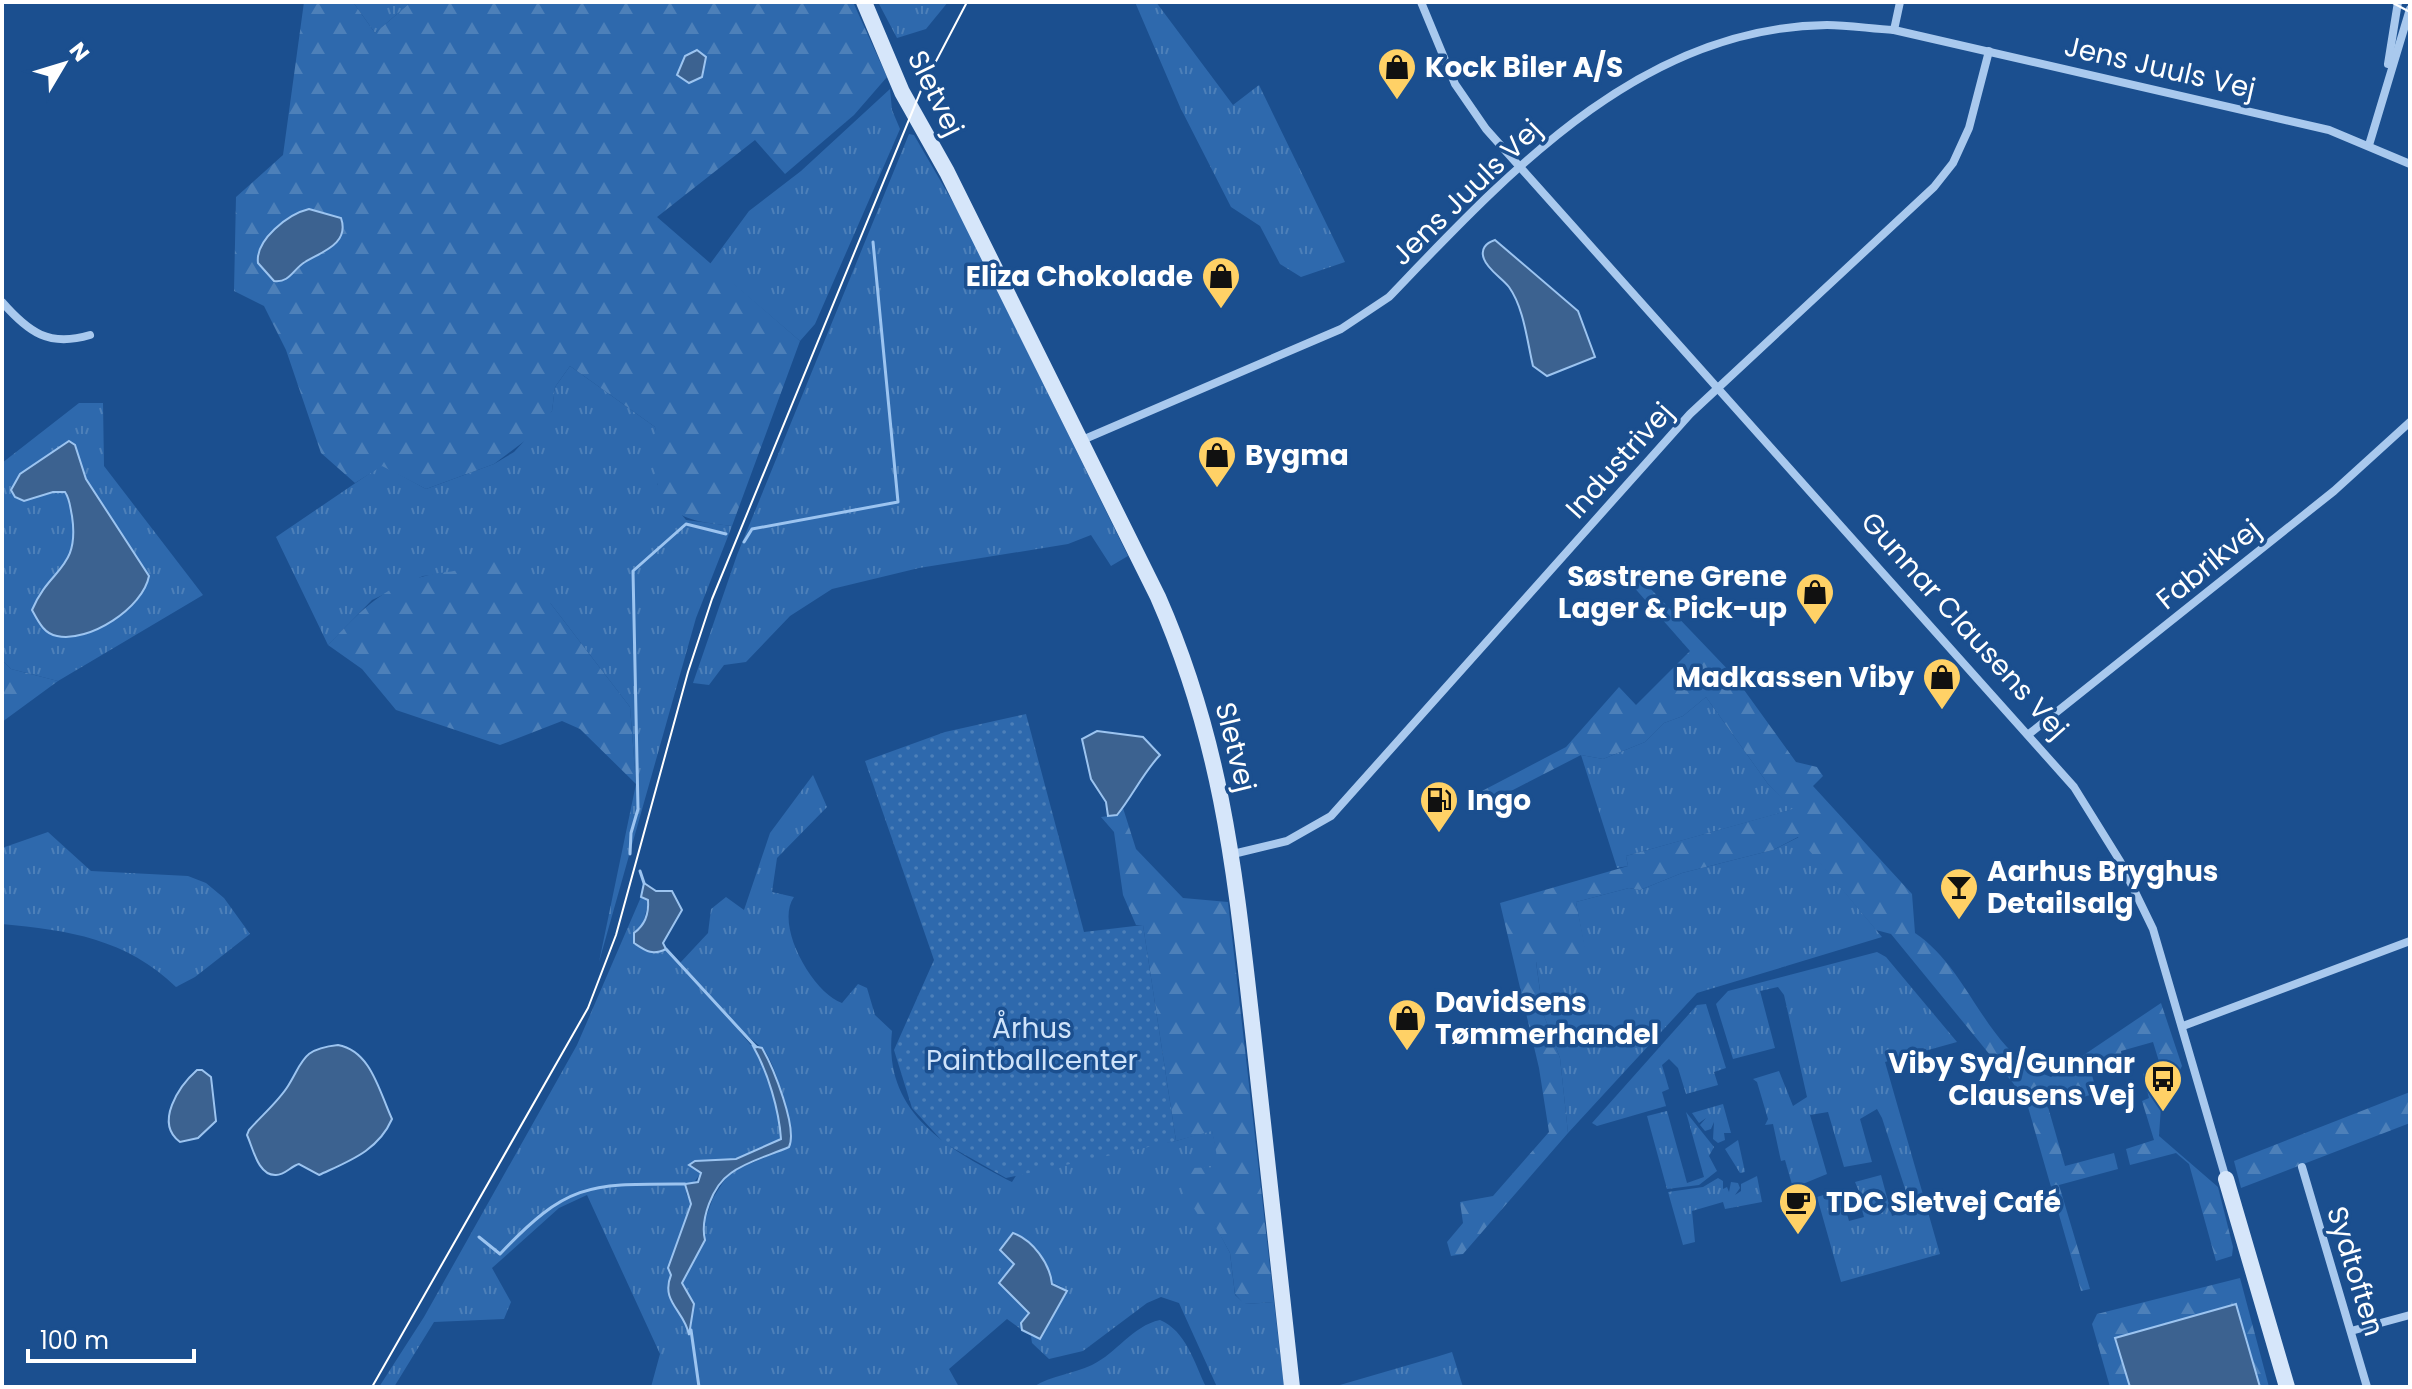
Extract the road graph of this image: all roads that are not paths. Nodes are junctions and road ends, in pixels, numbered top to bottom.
1 (864, 2) edge
2 (1421, 2) edge
3 (1900, 2) edge
4 (2398, 2) edge
5 (2410, 9) edge
6 (1894, 30) junction
7 (1989, 51) junction
8 (2386, 80) junction
9 (2369, 145) junction
10 (2410, 164) edge
11 (1519, 168) junction
12 (2, 302) edge
13 (90, 335) dead end
14 (1717, 388) junction
15 (2410, 422) edge
16 (1080, 441) junction
17 (2029, 734) junction
18 (1233, 854) junction
19 (2410, 941) edge
20 (2183, 1026) junction
21 (2302, 1167) dead end
22 (2226, 1179) joint
23 (2410, 1315) edge
24 (2351, 1331) junction
25 (1292, 1387) edge
26 (2287, 1387) edge
27 (2367, 1387) edge

1 - 16 street, Sletvej
2 - 11 street, Gunnar Clausens Vej
3 - 6 street
4 - 8 street
5 - 8 street
6 - 7 street, Jens Juuls Vej
6 - 11 street, Jens Juuls Vej
7 - 9 street, Jens Juuls Vej
7 - 14 street, Industrivej
8 - 9 street
9 - 10 street, Jens Juuls Vej
11 - 14 street, Gunnar Clausens Vej
11 - 16 street, Jens Juuls Vej
12 - 13 street
14 - 17 street, Gunnar Clausens Vej
14 - 18 street, Industrivej
15 - 17 street, Fabrikvej
16 - 18 street, Sletvej
17 - 20 street, Gunnar Clausens Vej
18 - 25 street, Sletvej
19 - 20 street
20 - 22 street, Gunnar Clausens Vej
21 - 24 street, Sydtoften
22 - 26 street, Gunnar Clausens Vej
23 - 24 street
24 - 27 street, Sydtoften

